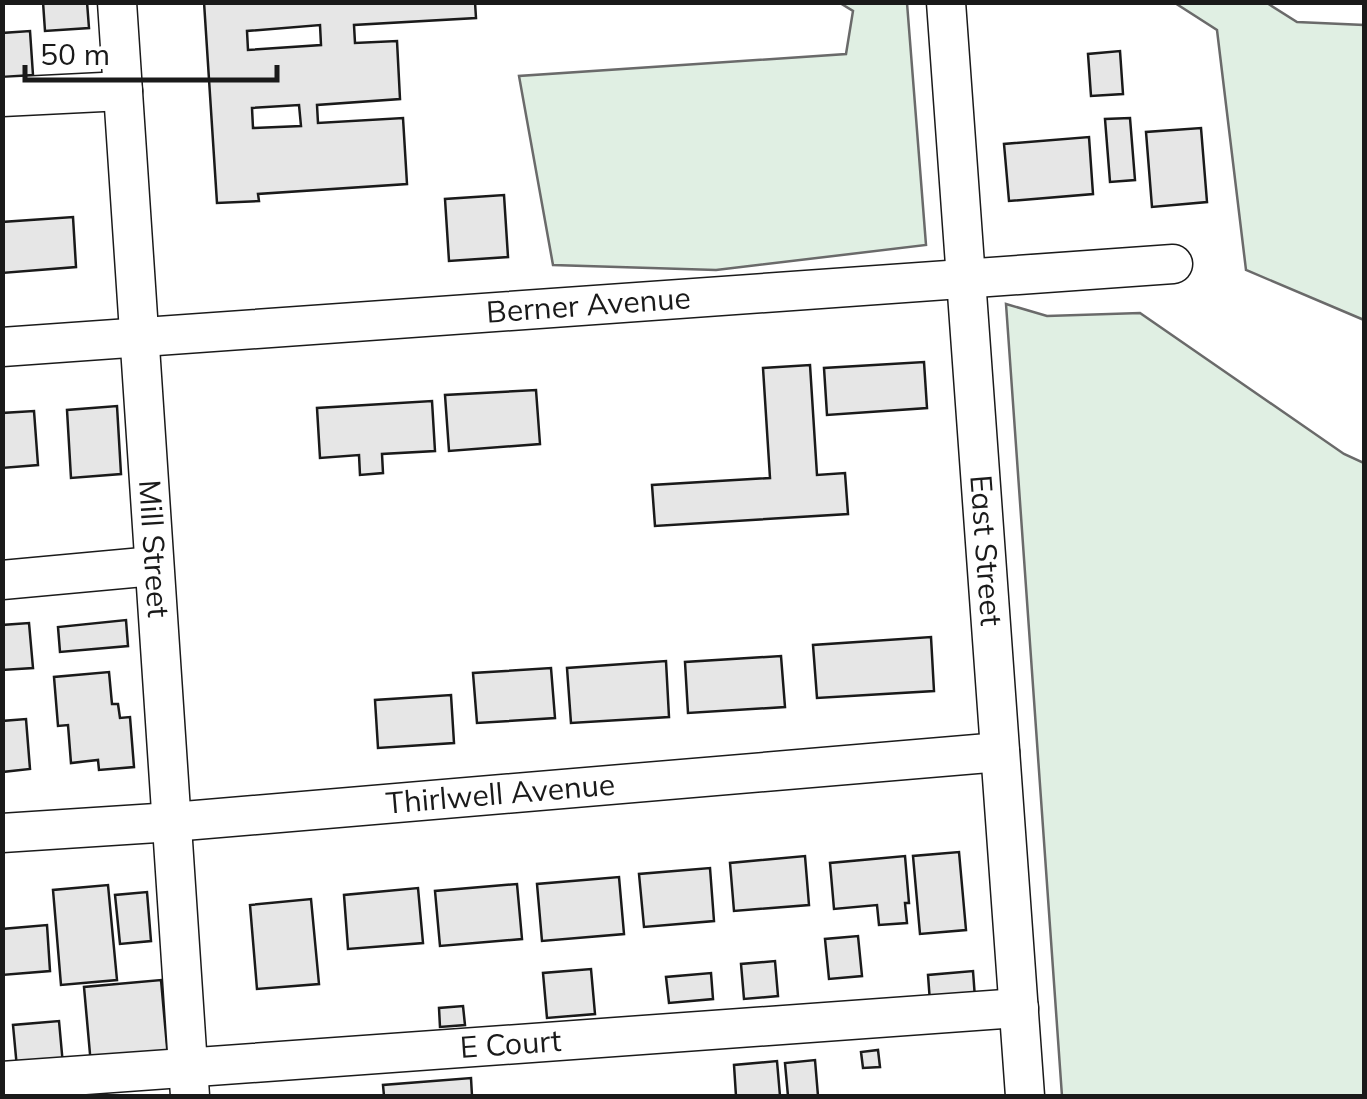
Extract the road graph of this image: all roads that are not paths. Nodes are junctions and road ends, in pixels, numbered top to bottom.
1 (118, 2) edge
2 (946, 2) edge
3 (123, 91) junction
4 (2, 97) edge
5 (1174, 264) dead end
6 (966, 279) junction
7 (140, 337) junction
8 (2, 347) edge
9 (154, 566) junction
10 (2, 580) edge
11 (1000, 752) junction
12 (172, 822) junction
13 (2, 833) edge
14 (1019, 1008) junction
15 (2, 1082) edge
16 (189, 1082) edge
17 (1025, 1096) edge

1 - 3 street, Mill Street
2 - 6 street, East Street
3 - 4 street
3 - 7 street, Mill Street
5 - 6 street, Berner Avenue
6 - 7 street, Berner Avenue
6 - 11 street, East Street
7 - 8 street, Berner Avenue
7 - 9 street, Mill Street
9 - 10 street
9 - 12 street, Mill Street
11 - 12 street, Thirlwell Avenue
11 - 14 street, East Street
12 - 13 street, Thirlwell Avenue
12 - 16 street, Mill Street
14 - 16 street, E Court
14 - 17 street, East Street
15 - 16 street, E Court

